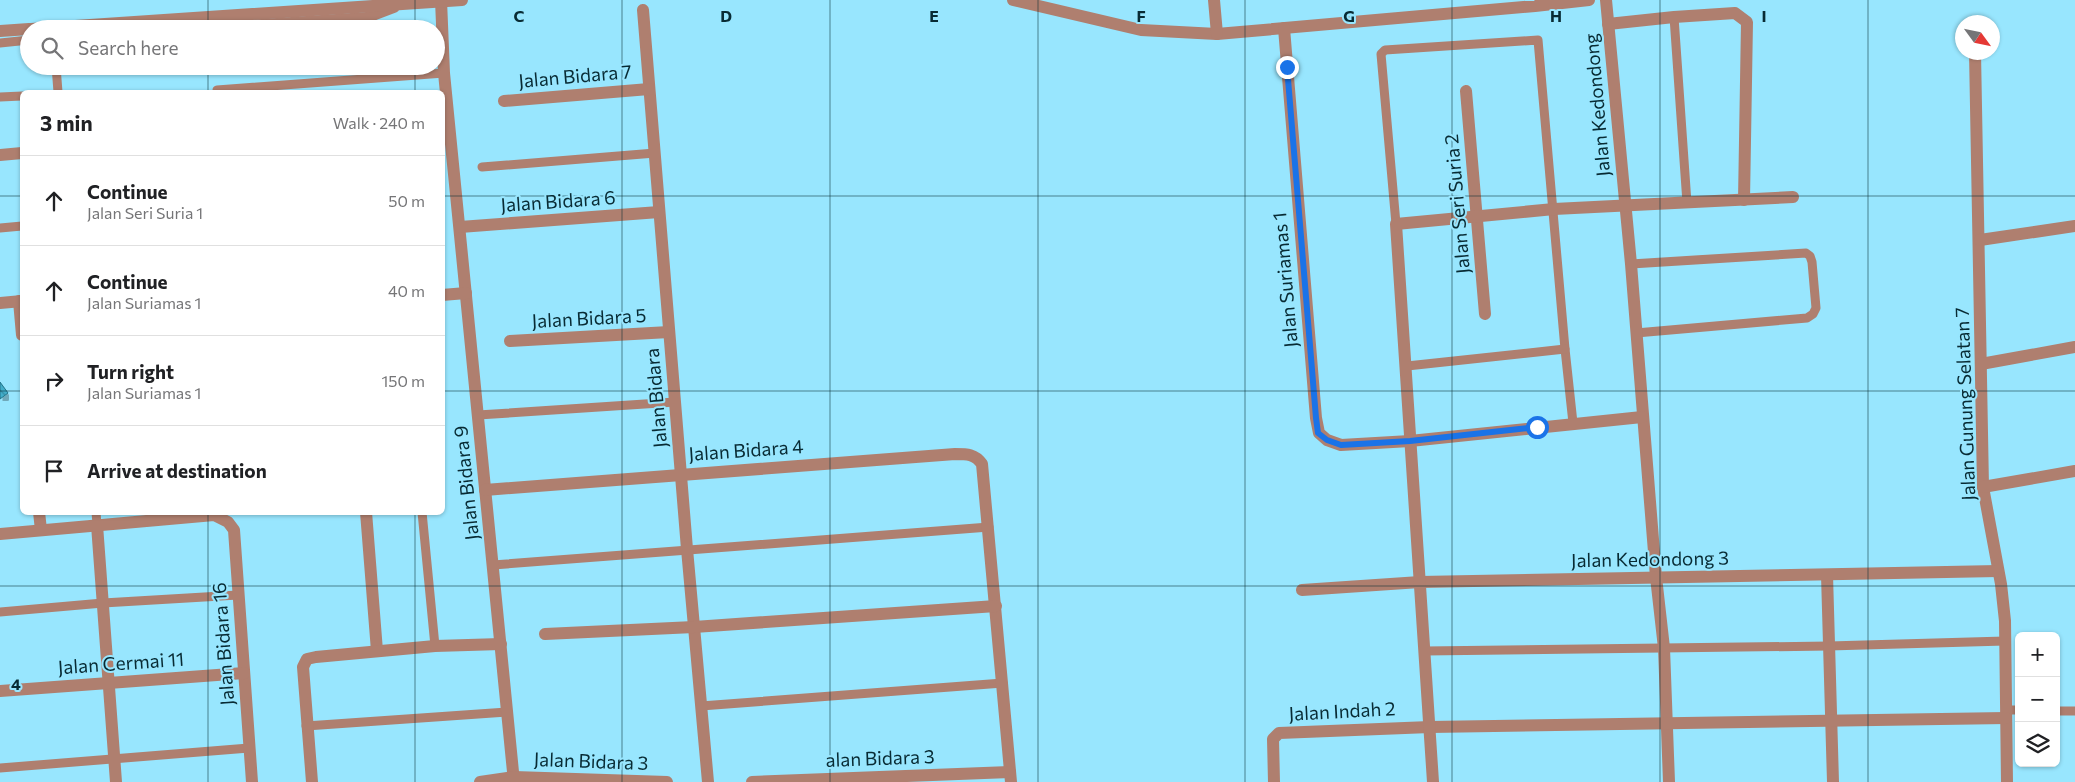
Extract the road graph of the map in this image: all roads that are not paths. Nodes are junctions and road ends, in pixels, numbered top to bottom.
1 (462, 0) edge
2 (1013, 0) edge
3 (1214, 0) edge
4 (1589, 0) edge
5 (1606, 0) edge
6 (442, 1) edge
7 (377, 7) edge
8 (643, 10) dead end
9 (1674, 17) junction
10 (176, 20) edge
11 (259, 20) edge
12 (443, 20) edge
13 (1608, 24) junction
14 (1284, 28) junction
15 (20, 30) edge
16 (0, 31) edge
17 (1217, 34) junction
18 (20, 41) edge
19 (0, 43) edge
20 (1975, 60) edge
21 (57, 75) edge
22 (417, 75) edge
23 (444, 75) edge
24 (649, 88) junction
25 (58, 90) edge
26 (217, 90) dead end
27 (445, 90) edge
28 (1466, 91) dead end
29 (20, 96) edge
30 (0, 97) edge
31 (445, 98) edge
32 (504, 101) dead end
33 (447, 148) edge
34 (655, 153) junction
35 (20, 154) edge
36 (0, 156) edge
37 (482, 168) dead end
38 (1792, 197) dead end
39 (1744, 200) junction
40 (1687, 203) junction
41 (1625, 206) junction
42 (1554, 209) junction
43 (659, 212) junction
44 (1477, 215) junction
45 (1396, 224) junction
46 (20, 226) edge
47 (2075, 226) edge
48 (0, 228) edge
49 (460, 228) junction
50 (1980, 240) junction
51 (1631, 264) junction
52 (466, 293) junction
53 (445, 295) edge
54 (20, 301) edge
55 (0, 303) edge
56 (1485, 314) dead end
57 (669, 332) junction
58 (1636, 333) junction
59 (510, 341) dead end
60 (2075, 347) edge
61 (1565, 349) junction
62 (1981, 364) junction
63 (1407, 366) junction
64 (675, 402) junction
65 (478, 415) junction
66 (1642, 417) junction
67 (1574, 423) junction
68 (1410, 441) junction
69 (2075, 471) edge
70 (681, 474) junction
71 (1983, 487) junction
72 (485, 490) junction
73 (39, 515) edge
74 (366, 515) edge
75 (422, 515) edge
76 (176, 516) edge
77 (96, 519) edge
78 (989, 527) junction
79 (41, 530) junction
80 (0, 534) edge
81 (687, 549) junction
82 (493, 564) junction
83 (1998, 571) junction
84 (1827, 575) junction
85 (1656, 577) junction
86 (1420, 582) junction
87 (1302, 590) dead end
88 (238, 595) junction
89 (103, 602) junction
90 (996, 606) junction
91 (0, 612) edge
92 (694, 627) junction
93 (544, 634) dead end
94 (2005, 641) junction
95 (501, 644) junction
96 (435, 646) junction
97 (1829, 646) junction
98 (1664, 648) junction
99 (377, 651) junction
100 (1424, 651) junction
101 (244, 673) junction
102 (109, 683) junction
103 (1003, 683) junction
104 (0, 691) edge
105 (701, 706) junction
106 (2015, 711) edge
107 (2060, 711) edge
108 (2075, 711) edge
109 (507, 712) junction
110 (2006, 714) junction
111 (1831, 722) junction
112 (1668, 723) junction
113 (306, 726) junction
114 (1430, 726) junction
115 (249, 748) junction
116 (114, 758) junction
117 (0, 768) edge
118 (1010, 777) edge
119 (514, 780) edge
120 (116, 782) edge
121 (252, 782) edge
122 (312, 782) edge
123 (480, 782) edge
124 (667, 782) edge
125 (708, 782) edge
126 (752, 782) edge
127 (1274, 782) edge
128 (1433, 782) edge
129 (1669, 782) edge
130 (1833, 782) edge
131 (2006, 782) edge

1 - 6 street
2 - 17 street
3 - 17 street
4 - 14 street
5 - 13 street, Jalan Kedondong
6 - 7 street
6 - 12 street, Jalan Bidara 9
7 - 10 street
7 - 11 lane
8 - 24 street, Jalan Bidara
9 - 13 street
9 - 39 street
9 - 40 lane
13 - 41 street, Jalan Kedondong
14 - 17 street
14 - 68 street, Jalan Suriamas 1
15 - 16 street
18 - 19 lane
20 - 50 street, Jalan Gunung Selatan 7
21 - 25 lane
22 - 26 lane
23 - 27 street, Jalan Bidara 9
24 - 32 street, Jalan Bidara 7
24 - 34 street, Jalan Bidara
28 - 44 street, Jalan Seri Suria 2
29 - 30 lane
31 - 33 street, Jalan Bidara 9
33 - 49 street, Jalan Bidara 9
34 - 37 lane
34 - 43 street, Jalan Bidara
35 - 36 street
38 - 39 street
39 - 40 street
40 - 41 street
41 - 42 street
41 - 51 street, Jalan Kedondong
42 - 44 street
42 - 45 lane
42 - 61 lane
43 - 49 street, Jalan Bidara 6
43 - 57 street, Jalan Bidara
44 - 45 street
44 - 56 street, Jalan Seri Suria 2
45 - 63 street
46 - 48 lane
47 - 50 street
49 - 52 street, Jalan Bidara 9
50 - 62 street, Jalan Gunung Selatan 7
51 - 58 street, Jalan Kedondong
51 - 58 lane
52 - 53 street
52 - 65 street, Jalan Bidara 9
54 - 55 street
57 - 59 street, Jalan Bidara 5
57 - 64 street, Jalan Bidara
58 - 66 street, Jalan Kedondong
60 - 62 street
61 - 63 lane
61 - 67 lane
62 - 71 street, Jalan Gunung Selatan 7
63 - 68 street
64 - 65 lane
64 - 70 street, Jalan Bidara
65 - 72 street, Jalan Bidara 9
66 - 67 street
66 - 85 street, Jalan Kedondong
67 - 68 street
68 - 86 street
69 - 71 street
70 - 72 street, Jalan Bidara 4
70 - 78 street, Jalan Bidara 4
70 - 81 street, Jalan Bidara
71 - 83 street, Jalan Gunung Selatan 7
72 - 82 street, Jalan Bidara 9
73 - 79 street
74 - 99 street
75 - 96 lane
76 - 77 street
76 - 88 street, Jalan Bidara 16
77 - 79 street
77 - 89 street
78 - 81 lane
78 - 90 street
79 - 80 street
81 - 82 lane
81 - 92 street, Jalan Bidara
82 - 95 street, Jalan Bidara 9
83 - 84 street, Jalan Kedondong 3
83 - 94 street, Jalan Gunung Selatan 7
84 - 85 street, Jalan Kedondong 3
84 - 97 street
85 - 86 street, Jalan Kedondong 3
85 - 98 street, Jalan Kedondong
86 - 87 street, Jalan Kedondong 3
86 - 100 street
88 - 89 lane
88 - 101 street, Jalan Bidara 16
89 - 91 lane
89 - 102 street
90 - 92 street
90 - 103 street
92 - 93 street
92 - 105 street, Jalan Bidara
94 - 97 lane
94 - 110 street, Jalan Gunung Selatan 7
95 - 96 street
95 - 109 street, Jalan Bidara 9
96 - 99 street
97 - 98 lane
97 - 111 street
98 - 100 lane
98 - 112 street, Jalan Kedondong
99 - 113 street
100 - 114 street
101 - 102 street, Jalan Cermai 11
101 - 115 street, Jalan Bidara 16
102 - 104 street, Jalan Cermai 11
102 - 116 street
103 - 105 lane
103 - 118 street
105 - 125 street, Jalan Bidara
106 - 110 lane
107 - 108 lane
109 - 113 lane
109 - 119 street, Jalan Bidara 9
110 - 111 street, Jalan Indah 2
110 - 131 street, Jalan Gunung Selatan 7
111 - 112 street, Jalan Indah 2
111 - 130 street
112 - 114 street, Jalan Indah 2
112 - 129 street, Jalan Kedondong
113 - 122 street
114 - 127 street, Jalan Indah 2
114 - 128 street
115 - 116 lane
115 - 121 street, Jalan Bidara 16
116 - 117 lane
116 - 120 street
118 - 126 street, alan Bidara 3
119 - 123 street, Jalan Bidara 3
119 - 124 street, Jalan Bidara 3

